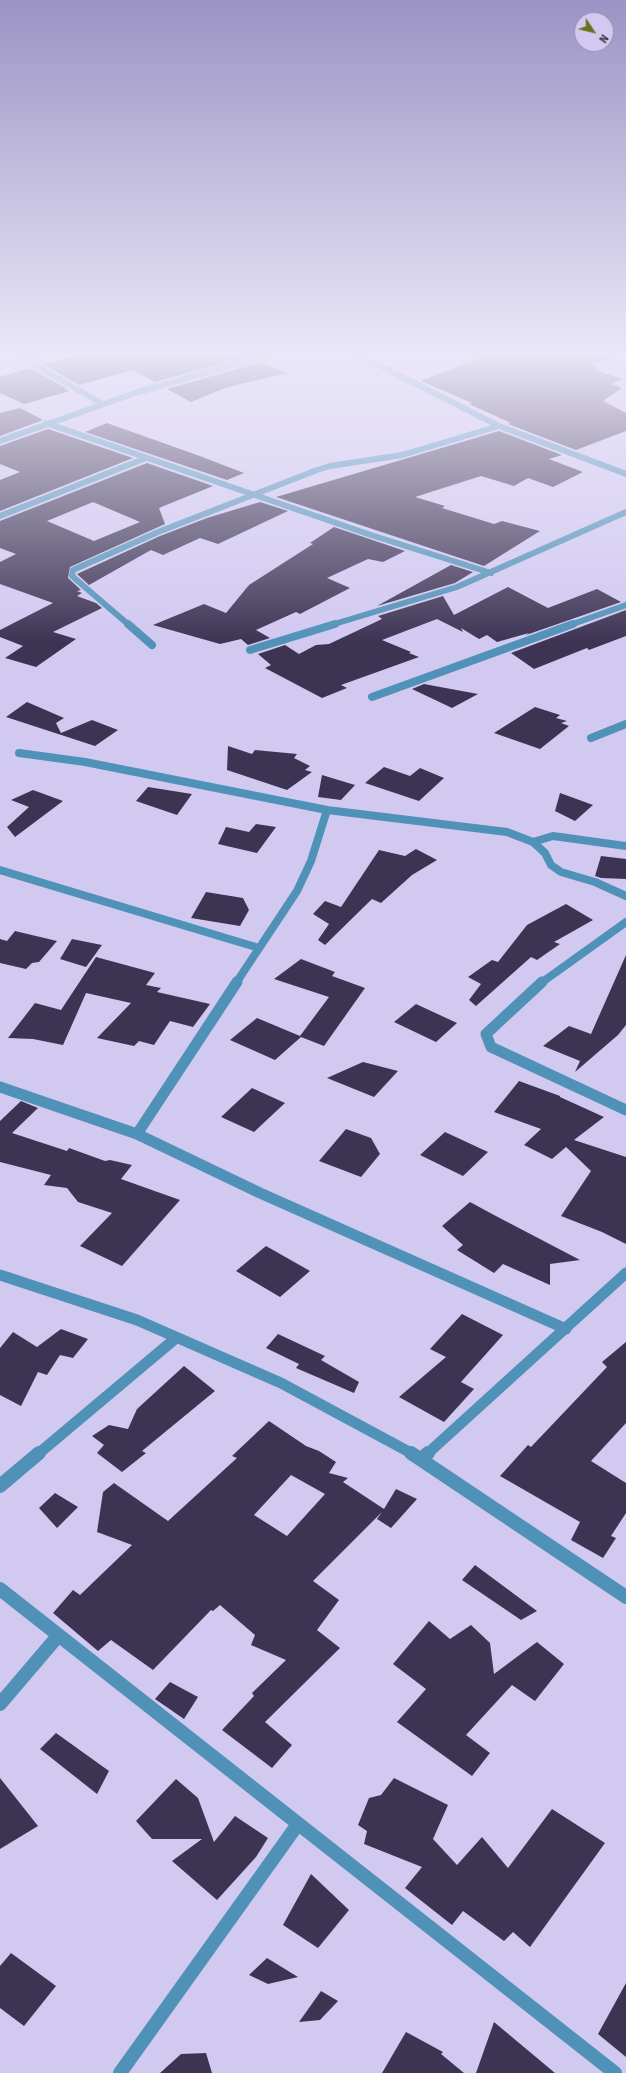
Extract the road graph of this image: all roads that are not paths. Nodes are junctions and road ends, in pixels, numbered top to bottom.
1 (120, 449) edge
2 (423, 449) edge
3 (559, 449) edge
4 (146, 458) junction
5 (626, 474) edge
6 (255, 496) junction
7 (626, 512) edge
8 (0, 516) edge
9 (490, 572) junction
10 (626, 605) edge
11 (152, 645) dead end
12 (250, 650) dead end
13 (372, 697) dead end
14 (626, 724) edge
15 (591, 738) dead end
16 (19, 753) dead end
17 (327, 810) junction
18 (533, 842) junction
19 (626, 846) edge
20 (0, 870) edge
21 (626, 896) edge
22 (626, 922) edge
23 (259, 948) junction
24 (0, 1087) edge
25 (626, 1110) edge
26 (138, 1134) junction
27 (626, 1273) edge
28 (0, 1275) edge
29 (566, 1329) junction
30 (176, 1338) junction
31 (422, 1458) junction
32 (0, 1486) edge
33 (0, 1589) edge
34 (626, 1597) edge
35 (58, 1636) junction
36 (0, 1704) edge
37 (298, 1824) junction
38 (120, 2073) edge
39 (615, 2073) edge

1 - 4 street
2 - 6 street
3 - 5 street
4 - 6 street
4 - 8 street
6 - 9 street
6 - 11 street
7 - 9 street
9 - 12 street
10 - 13 street
14 - 15 street
16 - 17 street
17 - 18 street
17 - 23 street
18 - 19 street
18 - 21 street
20 - 23 street
22 - 25 street
23 - 26 street
24 - 26 street
26 - 29 street
27 - 29 street
28 - 30 street
29 - 31 street
30 - 31 street
30 - 32 street
31 - 34 street
33 - 35 street
35 - 36 street
35 - 37 street
37 - 38 street
37 - 39 street

